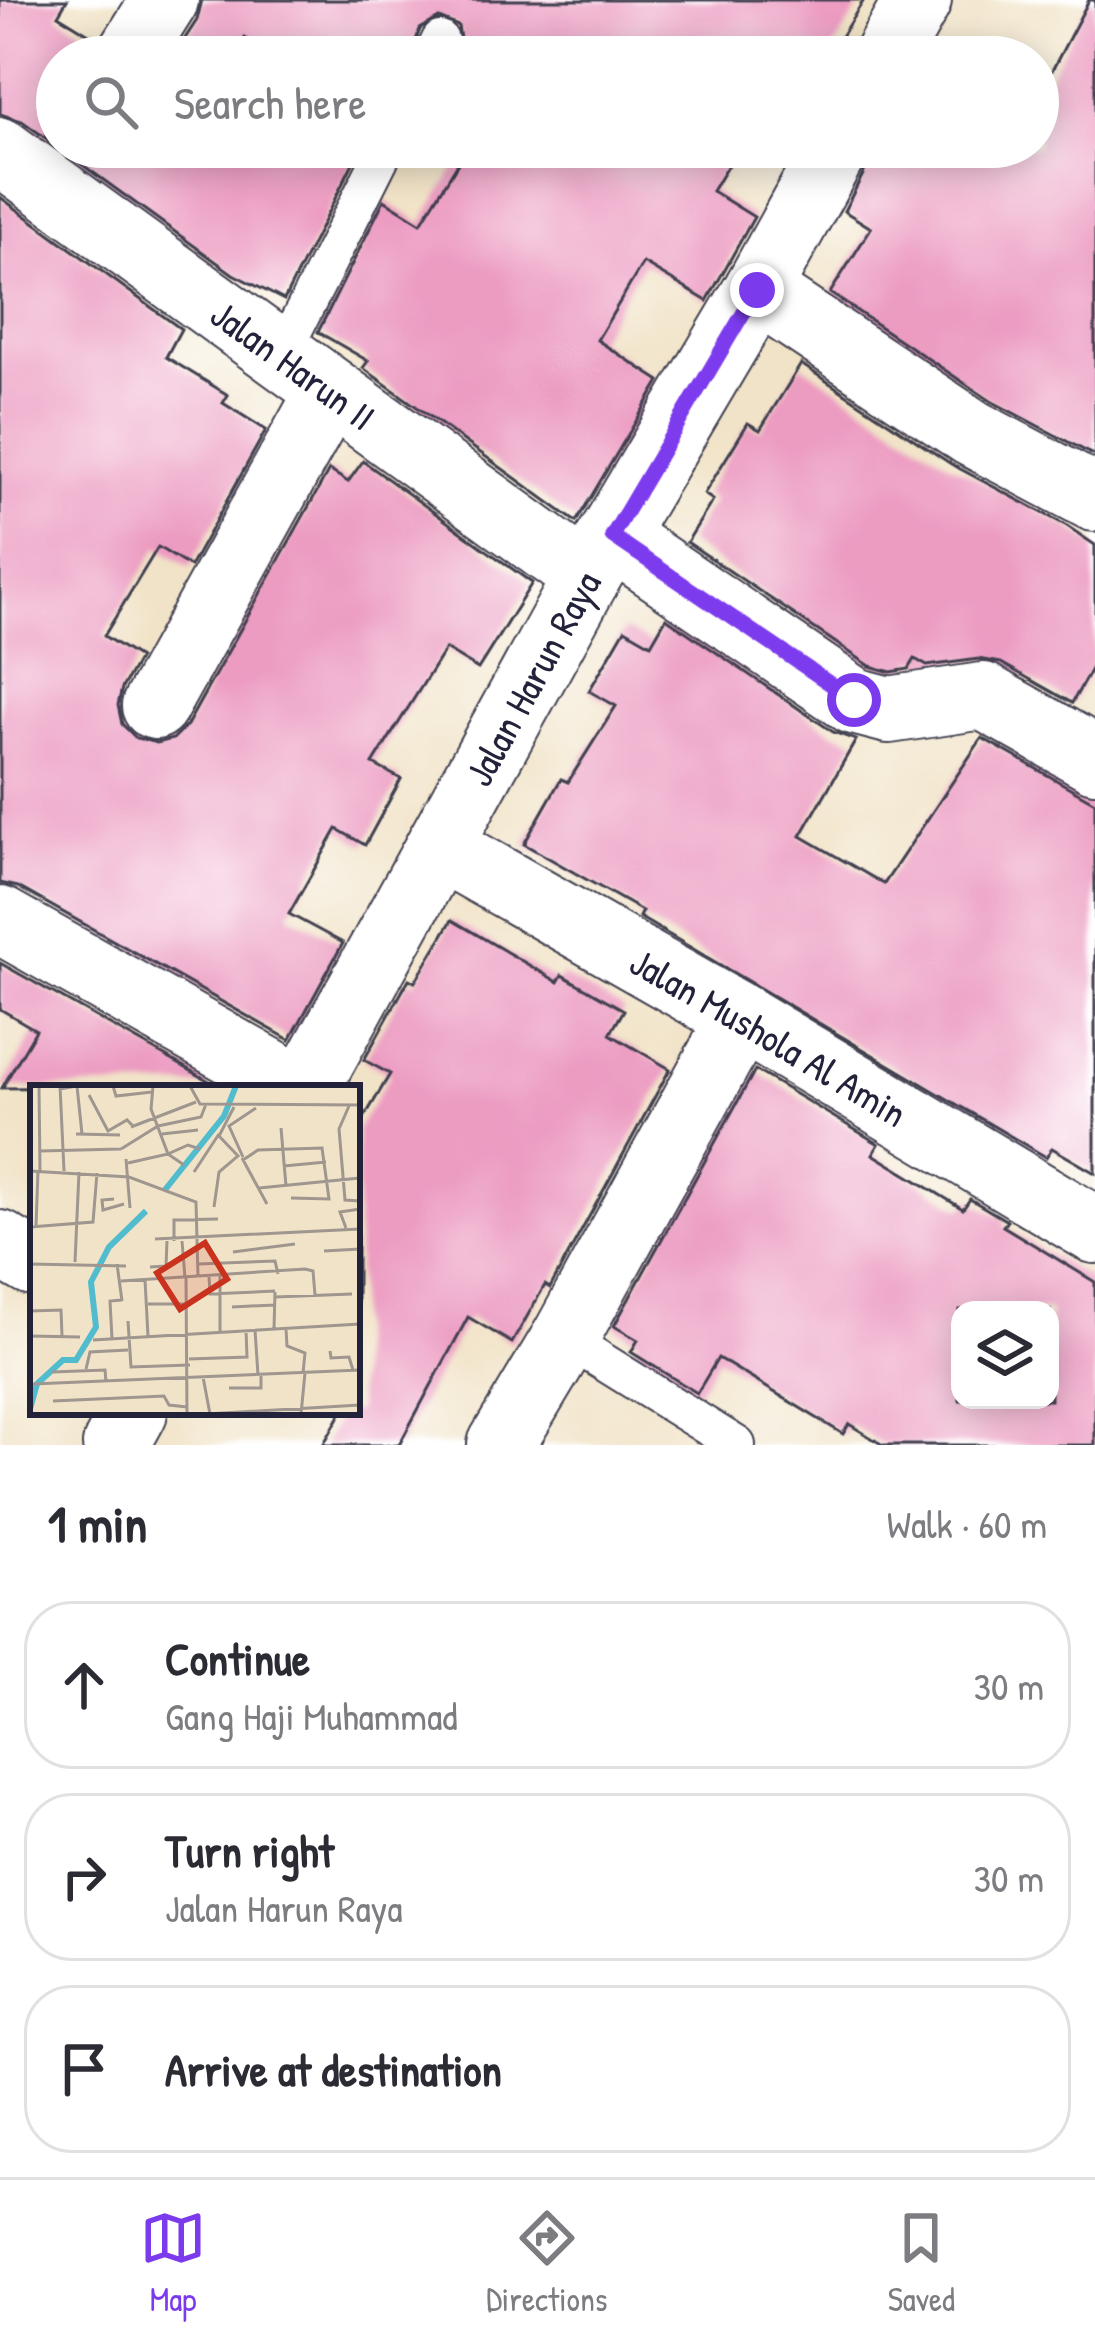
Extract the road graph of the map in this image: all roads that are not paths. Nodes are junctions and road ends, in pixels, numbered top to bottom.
1 (165, 0) edge
2 (917, 0) edge
3 (142, 36) edge
4 (897, 36) edge
5 (49, 168) edge
6 (379, 168) edge
7 (824, 168) edge
8 (757, 290) junction
9 (306, 372) junction
10 (1095, 498) edge
11 (600, 556) junction
12 (155, 706) dead end
13 (1089, 745) edge
14 (439, 846) junction
15 (0, 920) edge
16 (741, 1018) junction
17 (297, 1085) edge
18 (304, 1085) edge
19 (1095, 1231) edge
20 (0, 1244) edge
21 (30, 1261) edge
22 (565, 1338) junction
23 (132, 1415) edge
24 (116, 1445) edge
25 (500, 1445) edge
26 (737, 1445) edge

1 - 3 street
2 - 4 street
5 - 9 street, Jalan Harun II
6 - 9 lane
7 - 8 street, Jalan Harun Raya
8 - 10 street
8 - 11 street, Jalan Harun Raya
9 - 11 street, Jalan Harun II
9 - 12 street
11 - 13 street, Jalan Harun II
11 - 14 street, Jalan Harun Raya
14 - 16 street, Jalan Mushola Al Amin
14 - 18 street, Jalan Harun Raya
15 - 17 street
16 - 19 street, Jalan Mushola Al Amin
16 - 22 street
20 - 21 street
22 - 25 street
22 - 26 lane
23 - 24 street

